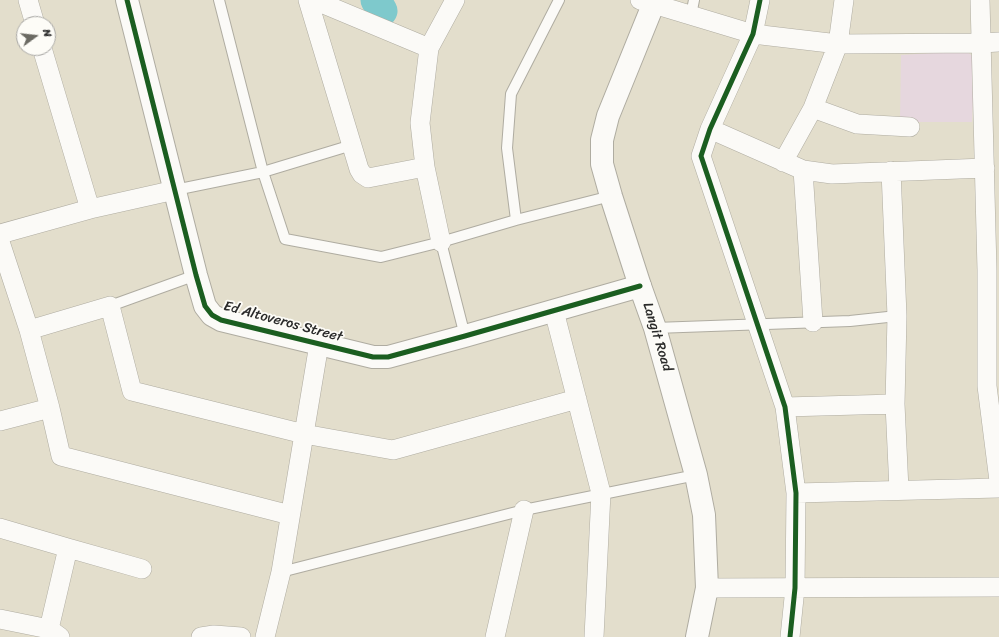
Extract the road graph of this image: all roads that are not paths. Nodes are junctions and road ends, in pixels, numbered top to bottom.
1 (28, 0) edge
2 (127, 0) edge
3 (219, 0) edge
4 (308, 0) edge
5 (314, 0) edge
6 (455, 0) edge
7 (559, 0) edge
8 (760, 0) edge
9 (844, 0) edge
10 (980, 0) edge
11 (650, 1) edge
12 (692, 8) edge
13 (33, 16) edge
14 (753, 34) junction
15 (990, 42) edge
16 (838, 44) junction
17 (429, 48) junction
18 (44, 56) edge
19 (814, 108) junction
20 (910, 127) dead end
21 (710, 129) junction
22 (352, 145) junction
23 (783, 162) junction
24 (425, 167) junction
25 (985, 168) junction
26 (803, 170) junction
27 (890, 171) junction
28 (263, 172) junction
29 (175, 190) junction
30 (611, 196) junction
31 (90, 209) junction
32 (516, 220) junction
33 (0, 234) edge
34 (0, 242) edge
35 (441, 242) junction
36 (196, 275) junction
37 (640, 286) junction
38 (110, 306) junction
39 (554, 311) junction
40 (897, 316) junction
41 (813, 322) junction
42 (757, 324) junction
43 (655, 328) junction
44 (29, 330) junction
45 (466, 336) junction
46 (319, 344) junction
47 (993, 386) edge
48 (577, 399) junction
49 (894, 404) junction
50 (785, 407) junction
51 (50, 408) junction
52 (0, 421) edge
53 (304, 434) junction
54 (696, 475) junction
55 (999, 481) edge
56 (999, 488) edge
57 (899, 490) junction
58 (601, 493) junction
59 (796, 493) junction
60 (524, 510) junction
61 (290, 515) junction
62 (0, 528) edge
63 (68, 548) junction
64 (142, 569) dead end
65 (281, 572) junction
66 (999, 587) edge
67 (707, 588) junction
68 (795, 588) junction
69 (0, 619) edge
70 (55, 633) edge
71 (201, 637) edge
72 (240, 637) edge
73 (265, 637) edge
74 (495, 637) edge
75 (594, 637) edge
76 (697, 637) edge
77 (790, 637) edge

1 - 13 street
2 - 29 street, Ed Altoveros Street
3 - 28 lane
4 - 22 street
5 - 17 street
6 - 17 street
7 - 32 lane
8 - 14 street
9 - 16 street
10 - 15 street
11 - 12 street
11 - 30 street, Langit Road
12 - 14 street
14 - 16 street
14 - 21 street
15 - 16 street
15 - 25 street
16 - 19 street
17 - 24 street
18 - 31 street
19 - 20 street
19 - 23 street
21 - 23 street
21 - 42 street
22 - 24 street
22 - 28 lane
23 - 26 street
24 - 35 street
25 - 27 street
25 - 47 street
26 - 27 street
26 - 41 street
27 - 40 street
28 - 29 lane
28 - 35 lane
29 - 31 street
29 - 36 street, Ed Altoveros Street
30 - 32 lane
30 - 37 street, Langit Road
31 - 33 street
32 - 35 lane
34 - 44 street
35 - 45 lane
36 - 38 lane
36 - 46 street, Ed Altoveros Street
37 - 39 street, Ed Altoveros Street
37 - 43 street, Langit Road
38 - 44 street
38 - 53 street
39 - 45 street, Ed Altoveros Street
39 - 48 street
40 - 41 lane
40 - 49 street
41 - 42 lane
42 - 43 lane
42 - 50 street
43 - 54 street, Langit Road
44 - 51 street
45 - 46 street, Ed Altoveros Street
46 - 53 street
47 - 55 street
48 - 53 street
48 - 58 street
49 - 50 street
49 - 57 street
50 - 59 street
51 - 52 street
51 - 61 street
53 - 61 street
54 - 58 lane
54 - 67 street, Langit Road
56 - 57 street
57 - 59 street
58 - 60 lane
58 - 75 street
59 - 68 street
60 - 65 lane
60 - 74 street
61 - 65 street
62 - 63 street
63 - 64 street
63 - 70 street
65 - 73 street
66 - 68 street
67 - 68 street
67 - 76 street, Langit Road
68 - 77 street
69 - 70 street
71 - 72 street

